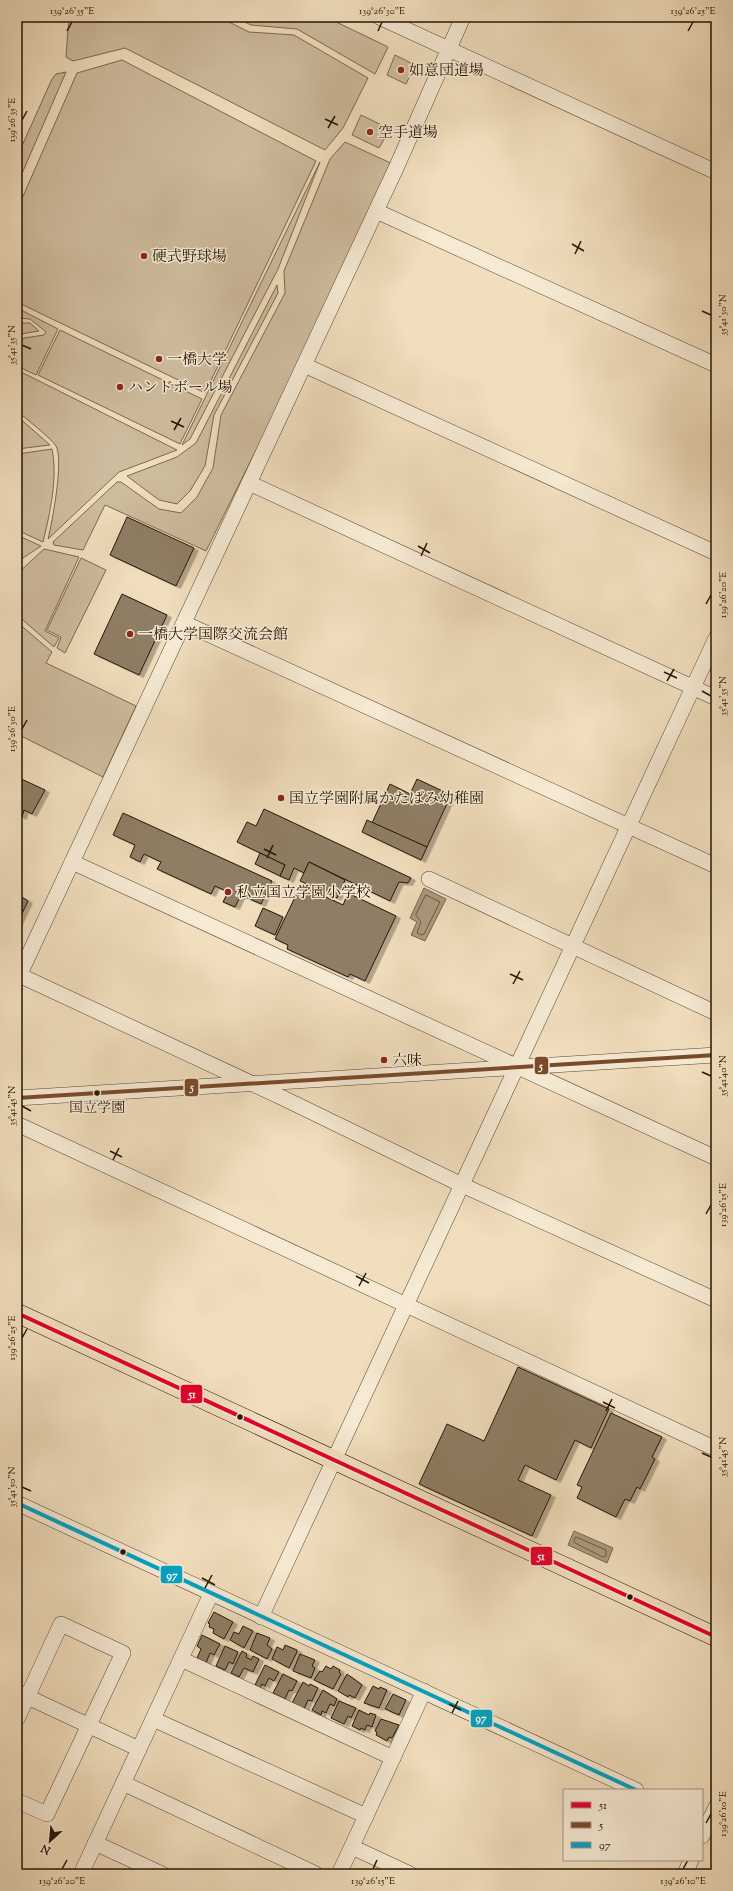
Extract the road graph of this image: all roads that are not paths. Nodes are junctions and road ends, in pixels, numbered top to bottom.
1 (379, 17) edge
2 (463, 17) edge
3 (448, 49) junction
4 (716, 172) edge
5 (376, 211) junction
6 (716, 365) edge
7 (304, 366) junction
8 (249, 483) junction
9 (716, 553) edge
10 (184, 623) junction
11 (716, 638) edge
12 (693, 687) junction
13 (716, 698) edge
14 (629, 826) junction
15 (72, 862) junction
16 (716, 866) edge
17 (429, 879) dead end
18 (573, 947) junction
19 (18, 978) edge
20 (716, 1013) edge
21 (716, 1055) edge
22 (518, 1066) junction
23 (250, 1083) junction
24 (17, 1098) edge
25 (17, 1124) edge
26 (716, 1158) edge
27 (462, 1185) junction
28 (716, 1300) edge
29 (406, 1305) junction
30 (17, 1313) edge
31 (716, 1449) edge
32 (335, 1461) junction
33 (17, 1503) edge
34 (211, 1594) junction
35 (261, 1617) junction
36 (716, 1637) edge
37 (181, 1659) junction
38 (424, 1691) junction
39 (22, 1694) edge
40 (17, 1719) edge
41 (153, 1719) junction
42 (88, 1726) junction
43 (139, 1749) junction
44 (393, 1758) junction
45 (123, 1783) junction
46 (634, 1789) edge
47 (17, 1800) edge
48 (716, 1807) edge
49 (366, 1816) junction
50 (707, 1827) edge
51 (96, 1843) junction
52 (352, 1847) junction
53 (691, 1861) edge
54 (81, 1874) edge
55 (162, 1874) edge
56 (316, 1874) edge
57 (339, 1874) edge
58 (410, 1874) edge
59 (685, 1874) edge

1 - 3 street
2 - 3 street
3 - 4 street
3 - 5 street
5 - 6 street
5 - 7 street
7 - 8 street
7 - 9 street
8 - 10 street
8 - 12 street
10 - 14 street
10 - 15 street
11 - 12 street
12 - 13 street
12 - 14 street
14 - 16 street
14 - 18 street
15 - 19 street
15 - 22 street
17 - 18 street
18 - 20 street
18 - 22 street
19 - 23 street
21 - 22 street
22 - 23 street
22 - 26 street
22 - 27 street
23 - 24 street
23 - 27 street
25 - 29 street
27 - 28 street
27 - 29 street
29 - 31 street
29 - 32 street
30 - 32 main road
32 - 35 street
32 - 36 main road
33 - 34 street
34 - 35 street
34 - 37 street
35 - 38 street
37 - 41 street
37 - 44 street
38 - 44 street
38 - 46 street
39 - 40 street
39 - 42 street
39 - 42 street
41 - 43 street
41 - 49 street
42 - 43 street
42 - 47 street
43 - 45 street
44 - 49 street
45 - 51 street
45 - 56 street
48 - 50 street
49 - 52 street
51 - 54 street
51 - 55 street
52 - 57 street
52 - 58 street
53 - 59 street

